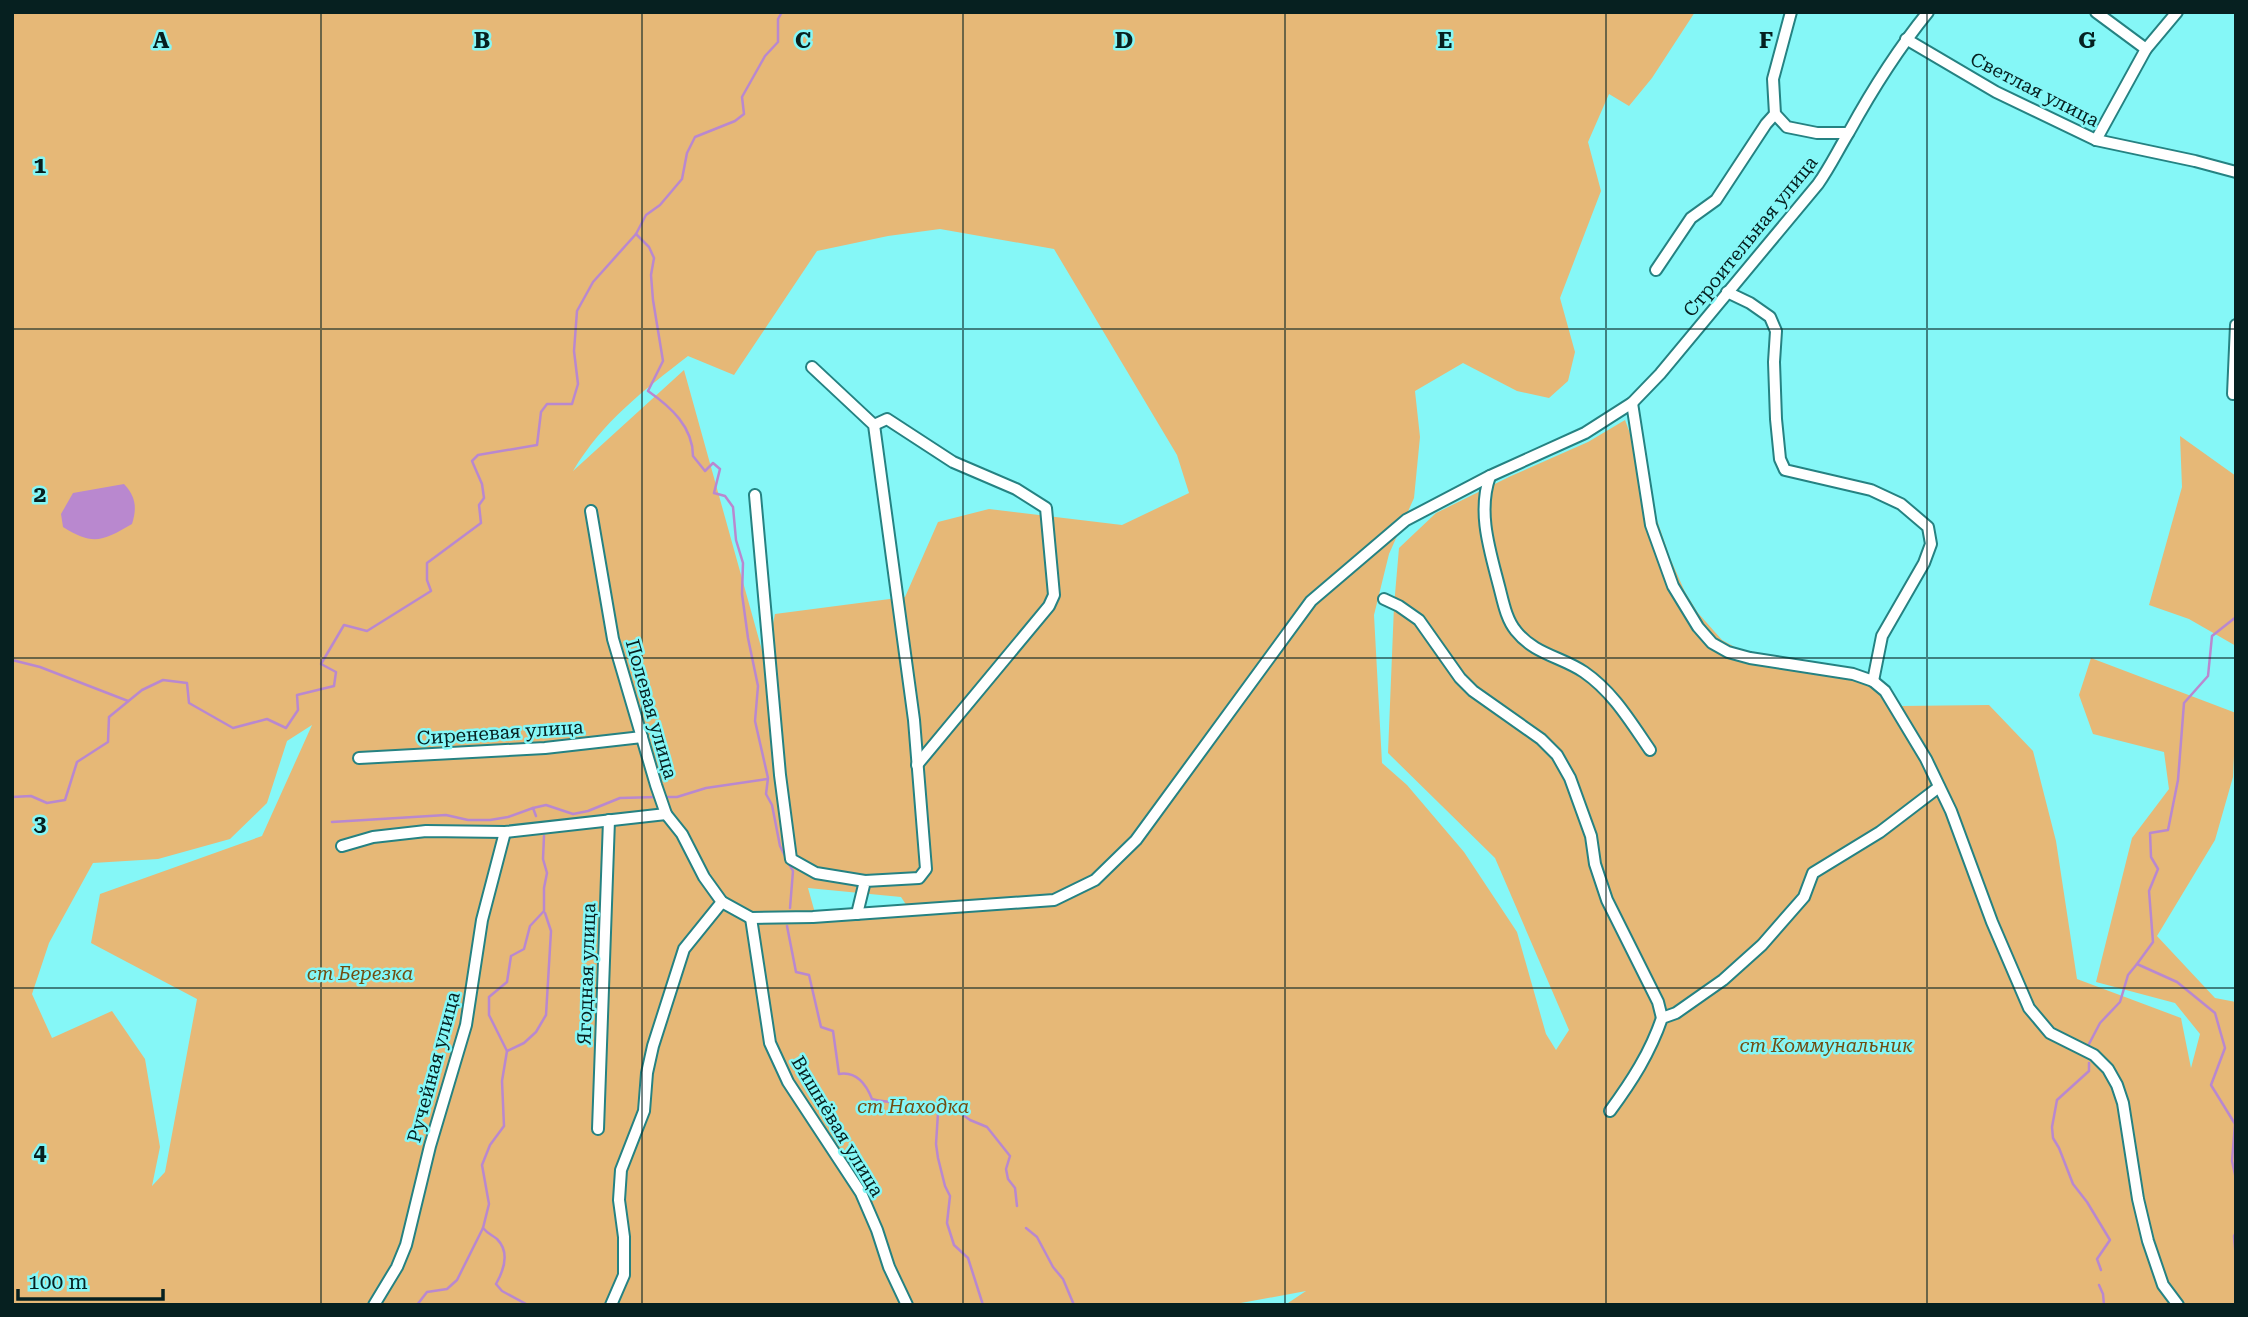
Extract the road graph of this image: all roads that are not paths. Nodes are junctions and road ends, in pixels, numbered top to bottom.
1 (1791, 12) edge
2 (1928, 12) edge
3 (2096, 12) edge
4 (2177, 12) edge
5 (1906, 39) junction
6 (2146, 49) junction
7 (1774, 114) junction
8 (1848, 133) junction
9 (2096, 140) junction
10 (2236, 172) edge
11 (1656, 270) dead end
12 (1727, 292) junction
13 (2236, 325) edge
14 (812, 367) dead end
15 (2233, 394) dead end
16 (1632, 403) junction
17 (874, 425) junction
18 (1489, 475) junction
19 (755, 495) dead end
20 (591, 511) dead end
21 (1384, 599) dead end
22 (1873, 681) junction
23 (642, 737) junction
24 (1650, 750) dead end
25 (359, 758) dead end
26 (917, 765) junction
27 (1939, 787) junction
28 (664, 810) junction
29 (609, 820) junction
30 (505, 832) junction
31 (342, 846) dead end
32 (865, 881) junction
33 (722, 902) junction
34 (857, 914) junction
35 (751, 918) junction
36 (1662, 1018) junction
37 (1610, 1111) dead end
38 (598, 1129) dead end
39 (374, 1305) edge
40 (611, 1305) edge
41 (907, 1305) edge
42 (2178, 1305) edge

1 - 7 street
2 - 5 street, Строительная улица
3 - 6 street
4 - 6 street
5 - 8 street, Строительная улица
5 - 9 street, Светлая улица
6 - 9 street
7 - 8 street
7 - 11 street
8 - 12 street, Строительная улица
9 - 10 street, Светлая улица
12 - 16 street, Строительная улица
12 - 22 street
13 - 15 street
14 - 17 street
16 - 18 street, Строительная улица
16 - 22 street
17 - 26 street
17 - 26 street
18 - 24 street
18 - 34 street, Строительная улица
19 - 32 street
20 - 23 street, Полевая улица
21 - 36 street
22 - 27 street
23 - 25 street, Сиреневая улица
23 - 28 street, Полевая улица
26 - 32 street
27 - 36 street
27 - 42 street
28 - 29 street
28 - 33 street, Полевая улица
29 - 30 street
29 - 38 street, Ягодная улица
30 - 31 street
30 - 39 street, Ручейная улица
32 - 34 street
33 - 35 street
33 - 40 street
34 - 35 street, Строительная улица
35 - 41 street, Вишнёвая улица
36 - 37 street

